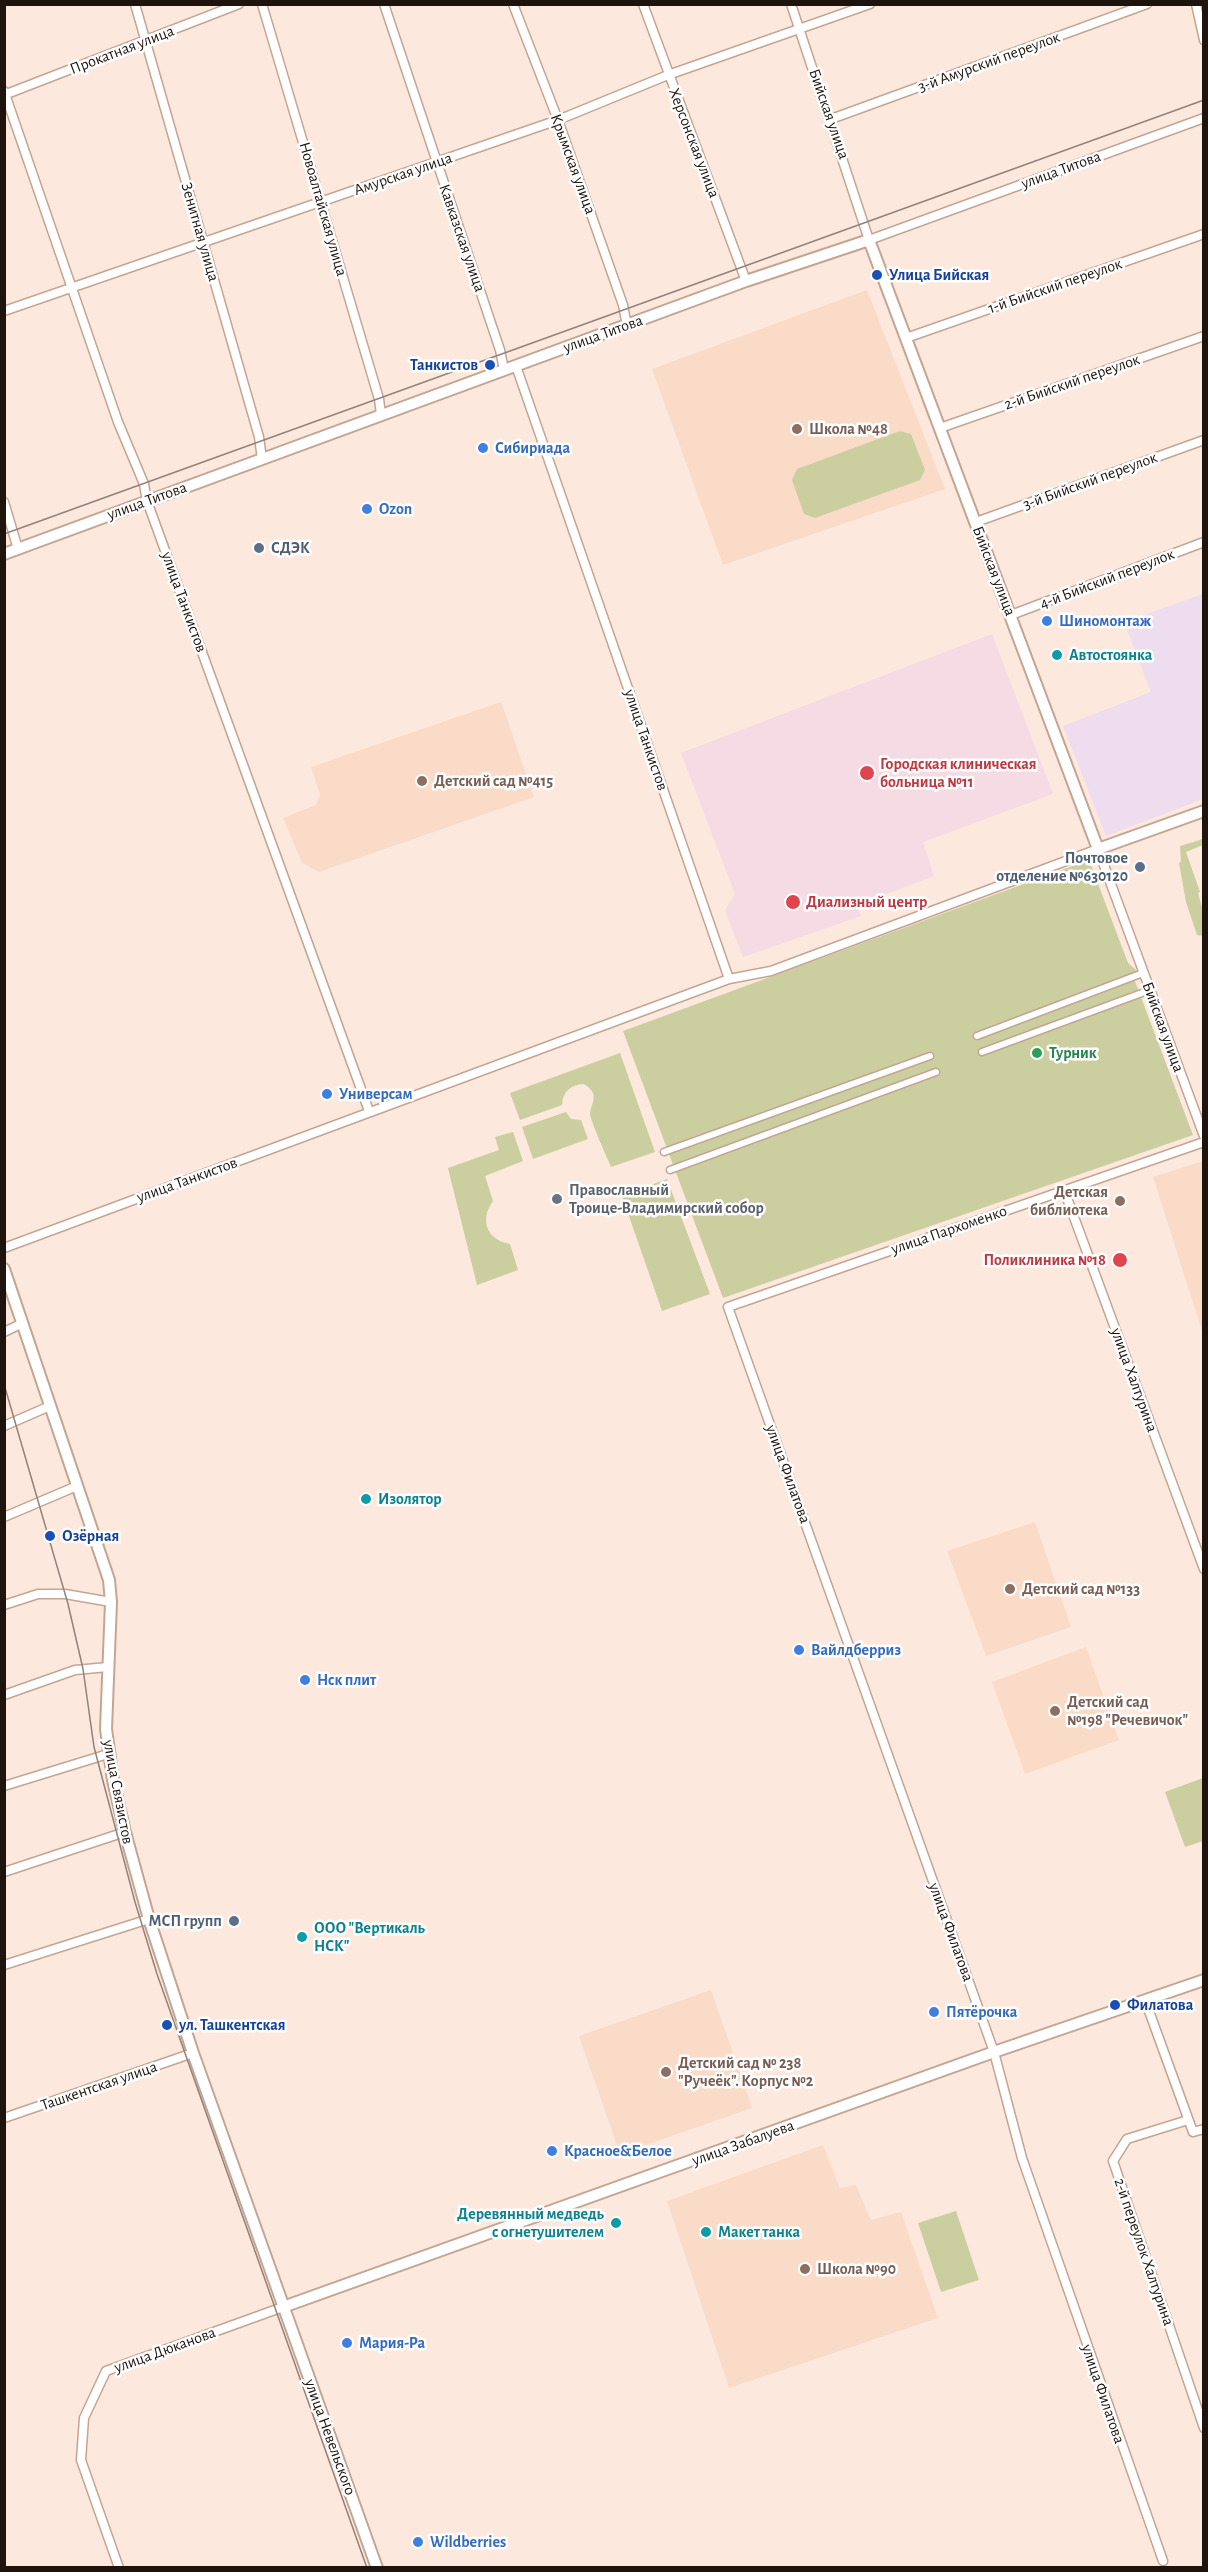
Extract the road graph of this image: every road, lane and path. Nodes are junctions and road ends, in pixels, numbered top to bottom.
1 (135, 4) edge
2 (239, 4) edge
3 (262, 4) edge
4 (384, 4) edge
5 (513, 4) edge
6 (643, 4) edge
7 (791, 4) edge
8 (870, 4) edge
9 (1147, 4) edge
10 (1196, 4) edge
11 (800, 30) junction
12 (1203, 40) edge
13 (146, 41) junction
14 (668, 75) junction
15 (5, 93) edge
16 (1203, 118) edge
17 (831, 119) junction
18 (558, 120) junction
19 (437, 162) junction
20 (321, 202) junction
21 (1203, 234) edge
22 (869, 240) junction
23 (203, 243) junction
24 (746, 281) junction
25 (72, 289) junction
26 (4, 311) edge
27 (627, 326) junction
28 (1203, 336) edge
29 (906, 338) junction
30 (516, 366) junction
31 (504, 370) junction
32 (381, 415) junction
33 (940, 428) junction
34 (1203, 440) edge
35 (262, 459) junction
36 (147, 501) junction
37 (4, 502) edge
38 (976, 522) junction
39 (1203, 542) edge
40 (18, 549) junction
41 (4, 554) edge
42 (1011, 615) junction
43 (1203, 811) edge
44 (1098, 849) junction
45 (1143, 973) junction
46 (729, 979) junction
47 (1150, 990) junction
48 (977, 1036) dead end
49 (982, 1052) dead end
50 (930, 1056) dead end
51 (936, 1072) dead end
52 (369, 1111) junction
53 (1203, 1136) edge
54 (1203, 1142) edge
55 (664, 1152) dead end
56 (670, 1170) dead end
57 (1064, 1190) junction
58 (4, 1248) edge
59 (4, 1269) edge
60 (728, 1308) joint
61 (23, 1323) junction
62 (4, 1332) edge
63 (50, 1406) junction
64 (4, 1426) edge
65 (77, 1486) junction
66 (4, 1517) edge
67 (1203, 1569) edge
68 (111, 1602) junction
69 (4, 1605) edge
70 (108, 1667) junction
71 (4, 1695) edge
72 (108, 1754) junction
73 (4, 1786) edge
74 (124, 1832) junction
75 (4, 1872) edge
76 (149, 1919) junction
77 (4, 1965) edge
78 (1203, 1980) edge
79 (1146, 2000) junction
80 (994, 2052) junction
81 (193, 2053) junction
82 (4, 2118) edge
83 (1188, 2120) junction
84 (1203, 2129) edge
85 (283, 2307) junction
86 (1203, 2428) edge
87 (1163, 2560) dead end
88 (119, 2568) edge
89 (377, 2568) edge

1 - 13 street, Зенитная улица
2 - 13 street, Прокатная улица
3 - 20 street, Новоалтайская улица
4 - 19 street, Кавказская улица
5 - 18 street, Крымская улица
6 - 14 street, Херсонская улица
7 - 11 street, Бийская улица
8 - 11 street, Амурская улица
9 - 17 street, 3-й Амурский переулок
10 - 12 street
11 - 14 street, Амурская улица
11 - 17 street, Бийская улица
13 - 15 street, Прокатная улица
13 - 23 street, Зенитная улица
14 - 18 street, Амурская улица
14 - 24 street, Херсонская улица
15 - 25 street, улица Танкистов
16 - 22 street, улица Титова
17 - 22 street, Бийская улица
18 - 19 street, Амурская улица
18 - 27 street, Крымская улица
19 - 20 street, Амурская улица
19 - 31 street, Кавказская улица
20 - 23 street, Амурская улица
20 - 32 street, Новоалтайская улица
21 - 29 street, 1-й Бийский переулок
22 - 24 street, улица Титова
22 - 29 street, Бийская улица
23 - 25 street, Амурская улица
23 - 35 street, Зенитная улица
24 - 27 street, улица Титова
25 - 26 street, Амурская улица
25 - 36 street, улица Танкистов
27 - 30 street, улица Титова
28 - 33 street, 2-й Бийский переулок
29 - 33 street, Бийская улица
30 - 31 street, улица Титова
30 - 46 street, улица Танкистов
31 - 32 street, улица Титова
32 - 35 street, улица Титова
33 - 38 street, Бийская улица
34 - 38 street, 3-й Бийский переулок
35 - 36 street, улица Титова
36 - 40 street, улица Титова
36 - 52 street, улица Танкистов
37 - 40 street
38 - 42 street, Бийская улица
39 - 42 street, 4-й Бийский переулок
40 - 41 street, улица Титова
42 - 44 street, Бийская улица
43 - 44 street, улица Танкистов
44 - 45 street, Бийская улица
44 - 46 street, улица Танкистов
45 - 47 street, Бийская улица
45 - 48 street
46 - 52 street, улица Танкистов
47 - 49 street
47 - 53 street, Бийская улица
50 - 55 street
51 - 56 street
52 - 58 street, улица Танкистов
54 - 57 street, улица Пархоменко
57 - 60 street, улица Пархоменко
57 - 67 street, улица Халтурина
59 - 61 street, улица Связистов
60 - 80 street, улица Филатова
61 - 62 street
61 - 63 street, улица Связистов
63 - 64 street
63 - 65 street, улица Связистов
65 - 66 street
65 - 68 street, улица Связистов
68 - 69 street
68 - 70 street, улица Связистов
70 - 71 street
70 - 72 street, улица Связистов
72 - 73 street
72 - 74 street, улица Связистов
74 - 75 street
74 - 76 street, улица Связистов
76 - 77 street
76 - 81 street, улица Связистов
78 - 79 street, улица Забалуева
79 - 80 street, улица Забалуева
79 - 83 street
80 - 85 street, улица Забалуева
80 - 87 street, улица Филатова
81 - 82 street, Ташкентская улица
81 - 85 street, улица Связистов
83 - 84 street
83 - 86 street, 2-й переулок Халтурина
85 - 88 street, улица Дюканова
85 - 89 street, улица Невельского

